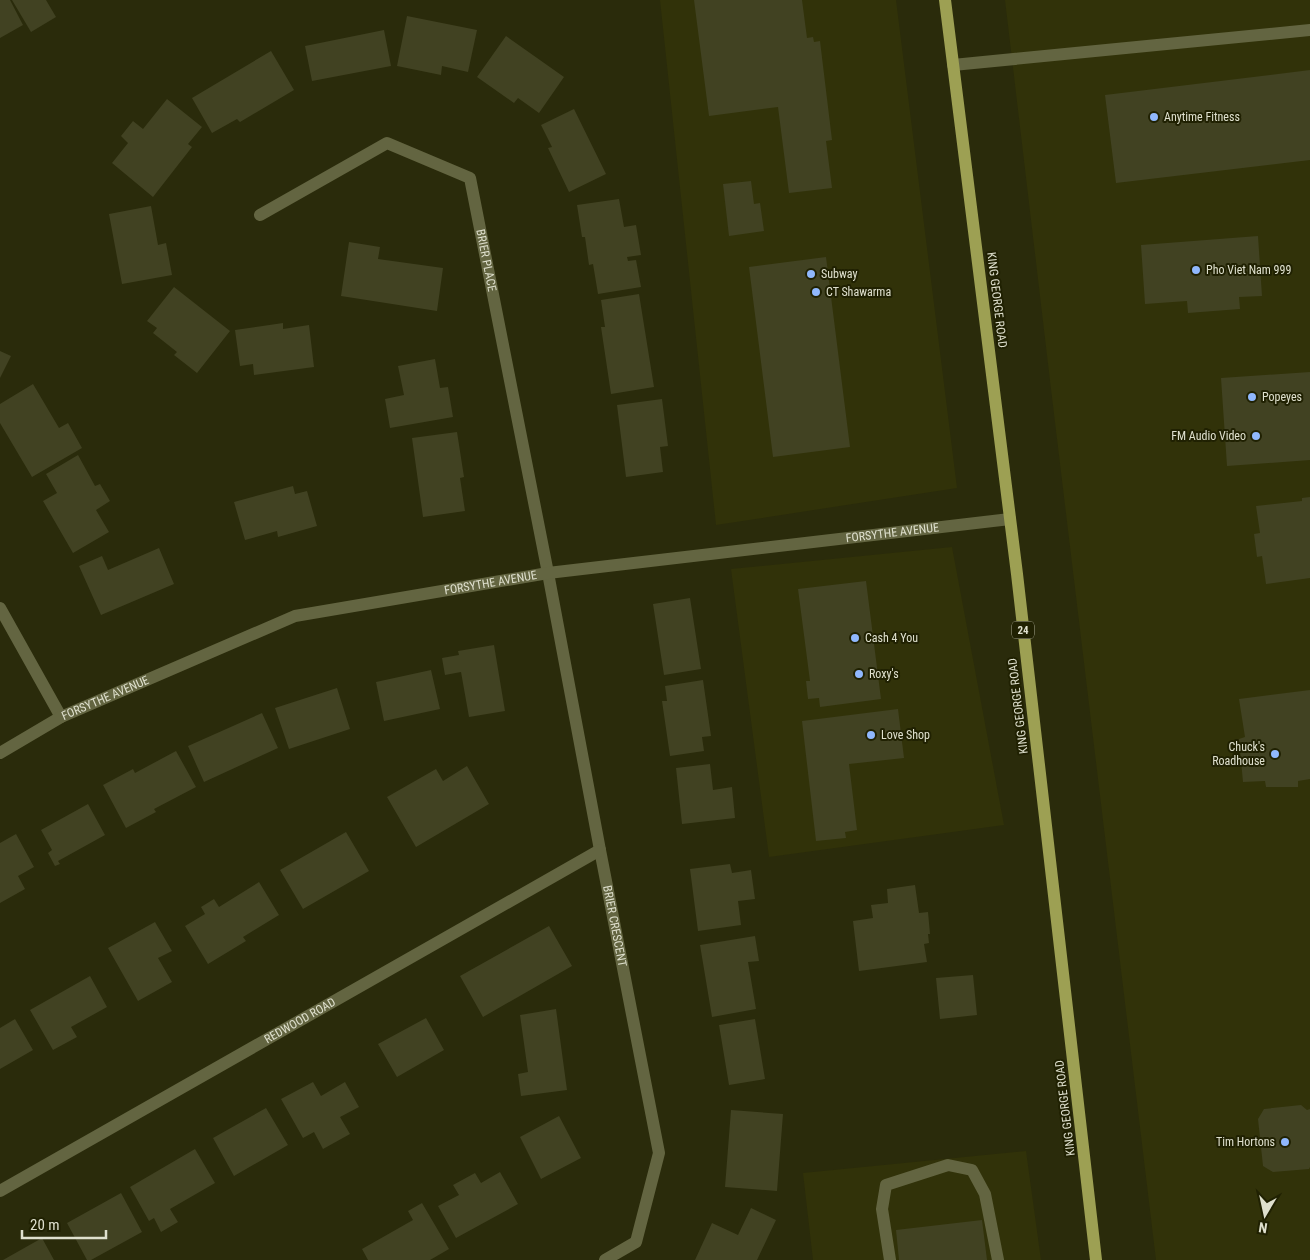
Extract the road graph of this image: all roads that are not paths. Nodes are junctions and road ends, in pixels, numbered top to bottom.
1 (945, 0) edge
2 (1310, 30) edge
3 (953, 65) junction
4 (260, 215) dead end
5 (1010, 519) junction
6 (548, 573) junction
7 (0, 608) edge
8 (61, 717) junction
9 (0, 753) edge
10 (600, 850) junction
11 (0, 1190) edge
12 (605, 1260) edge
13 (890, 1260) edge
14 (998, 1260) edge
15 (1096, 1260) edge

1 - 3 main road, KING GEORGE ROAD / 24
2 - 3 street
3 - 5 main road, KING GEORGE ROAD / 24
4 - 6 street, BRIER PLACE
5 - 6 street, FORSYTHE AVENUE
5 - 15 main road, KING GEORGE ROAD / 24
6 - 8 street, FORSYTHE AVENUE
6 - 10 street, BRIER CRESCENT
7 - 8 street
8 - 9 street, FORSYTHE AVENUE
10 - 11 street, REDWOOD ROAD
10 - 12 street, BRIER CRESCENT
13 - 14 street

